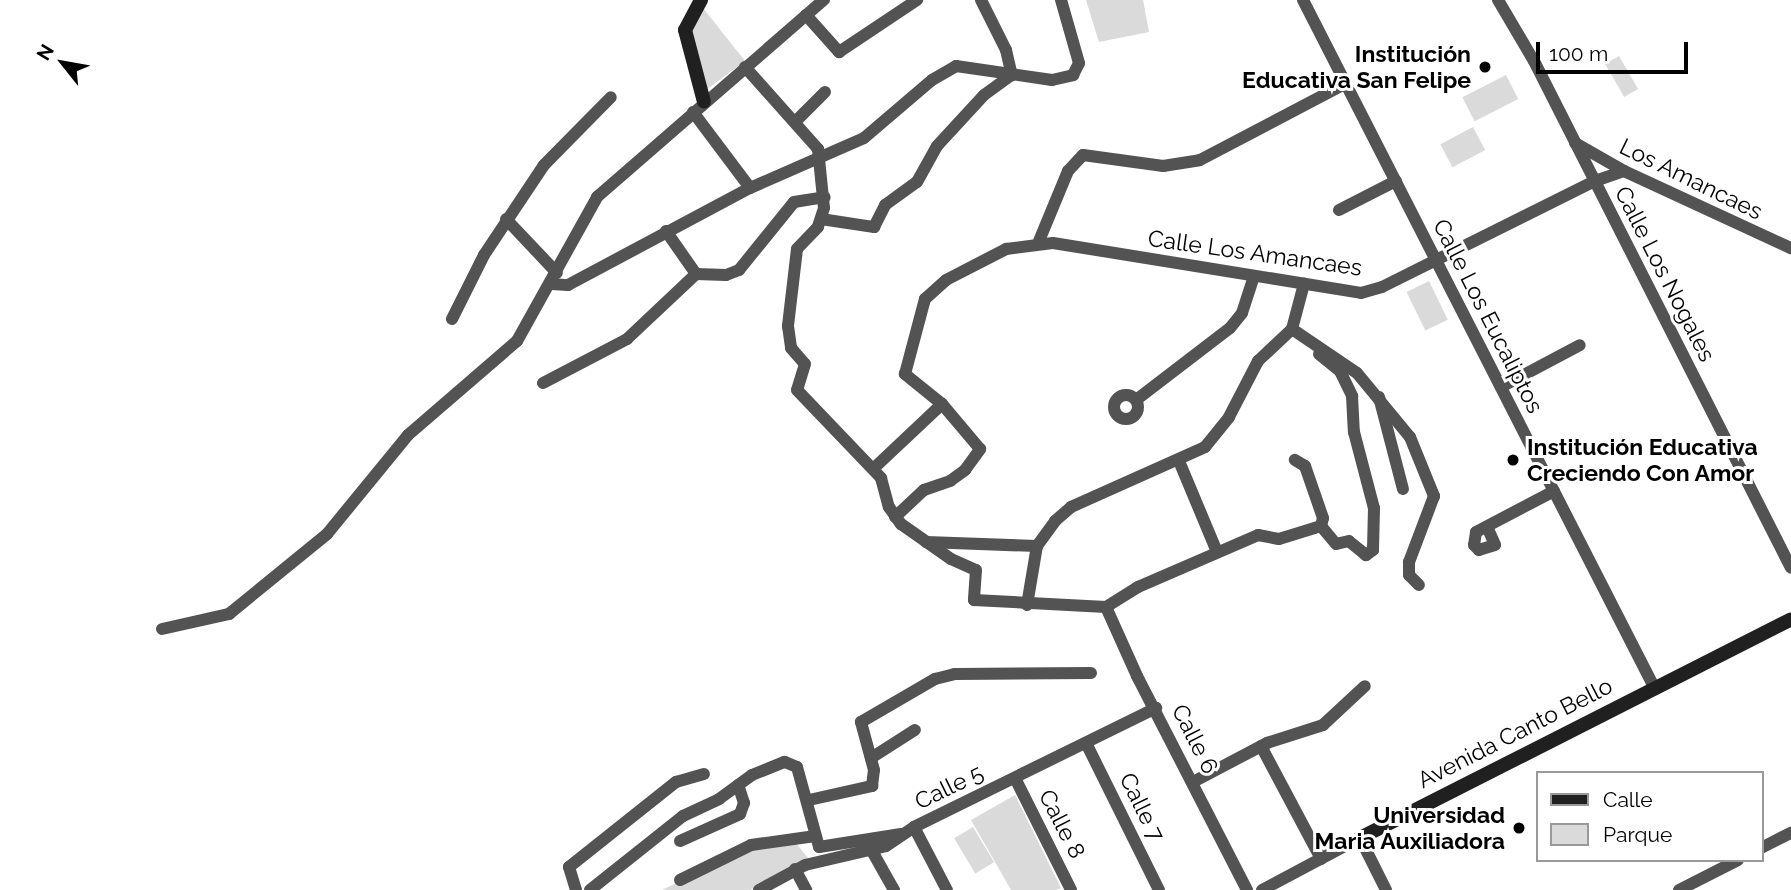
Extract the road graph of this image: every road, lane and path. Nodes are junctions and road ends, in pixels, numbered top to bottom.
1 (701, 0) edge
2 (824, 0) edge
3 (917, 0) edge
4 (981, 0) edge
5 (1062, 0) edge
6 (1304, 0) edge
7 (1498, 0) edge
8 (806, 15) junction
9 (745, 67) junction
10 (1012, 75) junction
11 (1346, 84) junction
12 (825, 92) dead end
13 (611, 97) dead end
14 (698, 107) junction
15 (796, 121) junction
16 (1575, 143) junction
17 (820, 159) junction
18 (1624, 171) junction
19 (1396, 181) junction
20 (1595, 181) junction
21 (750, 188) junction
22 (825, 197) junction
23 (1339, 210) dead end
24 (506, 219) junction
25 (821, 219) junction
26 (666, 231) junction
27 (1039, 241) junction
28 (1791, 248) edge
29 (1436, 261) junction
30 (696, 274) junction
31 (1254, 277) junction
32 (555, 278) junction
33 (1304, 284) junction
34 (452, 319) dead end
35 (1289, 331) junction
36 (1580, 345) dead end
37 (543, 383) dead end
38 (1501, 387) junction
39 (1379, 397) junction
40 (1136, 400) dead end
41 (942, 404) junction
42 (1295, 460) dead end
43 (1179, 461) junction
44 (873, 469) junction
45 (1403, 489) dead end
46 (1553, 491) junction
47 (895, 517) junction
48 (1321, 526) junction
49 (1489, 529) dead end
50 (926, 542) junction
51 (1037, 546) junction
52 (1217, 552) junction
53 (1791, 568) edge
54 (1419, 585) dead end
55 (1027, 605) junction
56 (1106, 607) junction
57 (1791, 619) edge
58 (162, 629) dead end
59 (1091, 673) dead end
60 (1366, 686) dead end
61 (1654, 687) junction
62 (1156, 708) junction
63 (915, 730) dead end
64 (1086, 743) junction
65 (1261, 746) junction
66 (871, 758) junction
67 (704, 774) dead end
68 (1015, 778) junction
69 (1193, 782) junction
70 (737, 785) junction
71 (809, 800) junction
72 (908, 831) junction
73 (1791, 833) edge
74 (815, 836) junction
75 (1360, 838) junction
76 (680, 841) dead end
77 (1763, 847) edge
78 (872, 851) junction
79 (1321, 859) junction
80 (1734, 862) edge
81 (795, 869) junction
82 (680, 880) dead end
83 (576, 890) edge
84 (590, 890) edge
85 (759, 890) edge
86 (806, 890) edge
87 (894, 890) edge
88 (947, 890) edge
89 (1071, 890) edge
90 (1159, 890) edge
91 (1247, 890) edge
92 (1262, 890) edge
93 (1386, 890) edge
94 (1679, 890) edge

1 - 14 street
2 - 8 street
3 - 8 street
4 - 10 street
5 - 10 street
6 - 11 street, Calle Los Eucaliptos
7 - 16 street, Calle Los Nogales
8 - 9 street
9 - 14 street
9 - 15 street
10 - 17 street
10 - 25 street
11 - 19 street, Calle Los Eucaliptos
11 - 27 street
12 - 15 street
13 - 24 street
14 - 21 street
14 - 32 street
15 - 17 street
16 - 18 street, Los Amancaes
16 - 20 street, Calle Los Nogales
17 - 21 street
17 - 22 street
18 - 20 street, Calle Los Amancaes
18 - 28 street, Los Amancaes
19 - 23 street
19 - 29 street, Calle Los Eucaliptos
20 - 29 street, Calle Los Amancaes
20 - 53 street, Calle Los Nogales
21 - 26 street
22 - 25 street
22 - 30 street
24 - 32 street
24 - 34 street
25 - 44 street
26 - 30 street
26 - 32 street
27 - 31 street, Calle Los Amancaes
27 - 41 street, Calle Los Amancaes
29 - 33 street, Calle Los Amancaes
29 - 38 street, Calle Los Eucaliptos
30 - 37 street
31 - 33 street, Calle Los Amancaes
31 - 40 street
32 - 58 street
33 - 35 street
35 - 39 street
35 - 43 street
35 - 48 street
36 - 38 street
38 - 46 street, Calle Los Eucaliptos
39 - 45 street
39 - 54 street
41 - 44 street
41 - 47 street
42 - 48 street
43 - 51 street
43 - 52 street
44 - 47 street
46 - 49 street
46 - 61 street, Calle Los Eucaliptos
47 - 50 street
48 - 52 street
50 - 51 street
50 - 55 street
51 - 55 street
52 - 56 street
55 - 56 street
56 - 62 street, Calle 6
57 - 61 street, Avenida Canto Bello
59 - 66 street
60 - 65 street
61 - 75 street, Avenida Canto Bello
62 - 64 street, Calle 5
62 - 69 street, Calle 6
63 - 66 street
64 - 68 street, Calle 5
64 - 90 street, Calle 7
65 - 69 street
65 - 79 street
66 - 71 street
67 - 83 street
68 - 72 street, Calle 5
68 - 89 street, Calle 8
69 - 91 street, Calle 6
70 - 71 street
70 - 76 street
70 - 84 street
71 - 74 street
72 - 74 street
72 - 78 street, Calle 5
72 - 88 street
73 - 77 street
74 - 82 street
75 - 79 street, Avenida Canto Bello
75 - 93 street
78 - 81 street, Calle 5
78 - 87 street
79 - 92 street, Avenida Canto Bello
80 - 94 street
81 - 85 street, Calle 5
81 - 86 street

